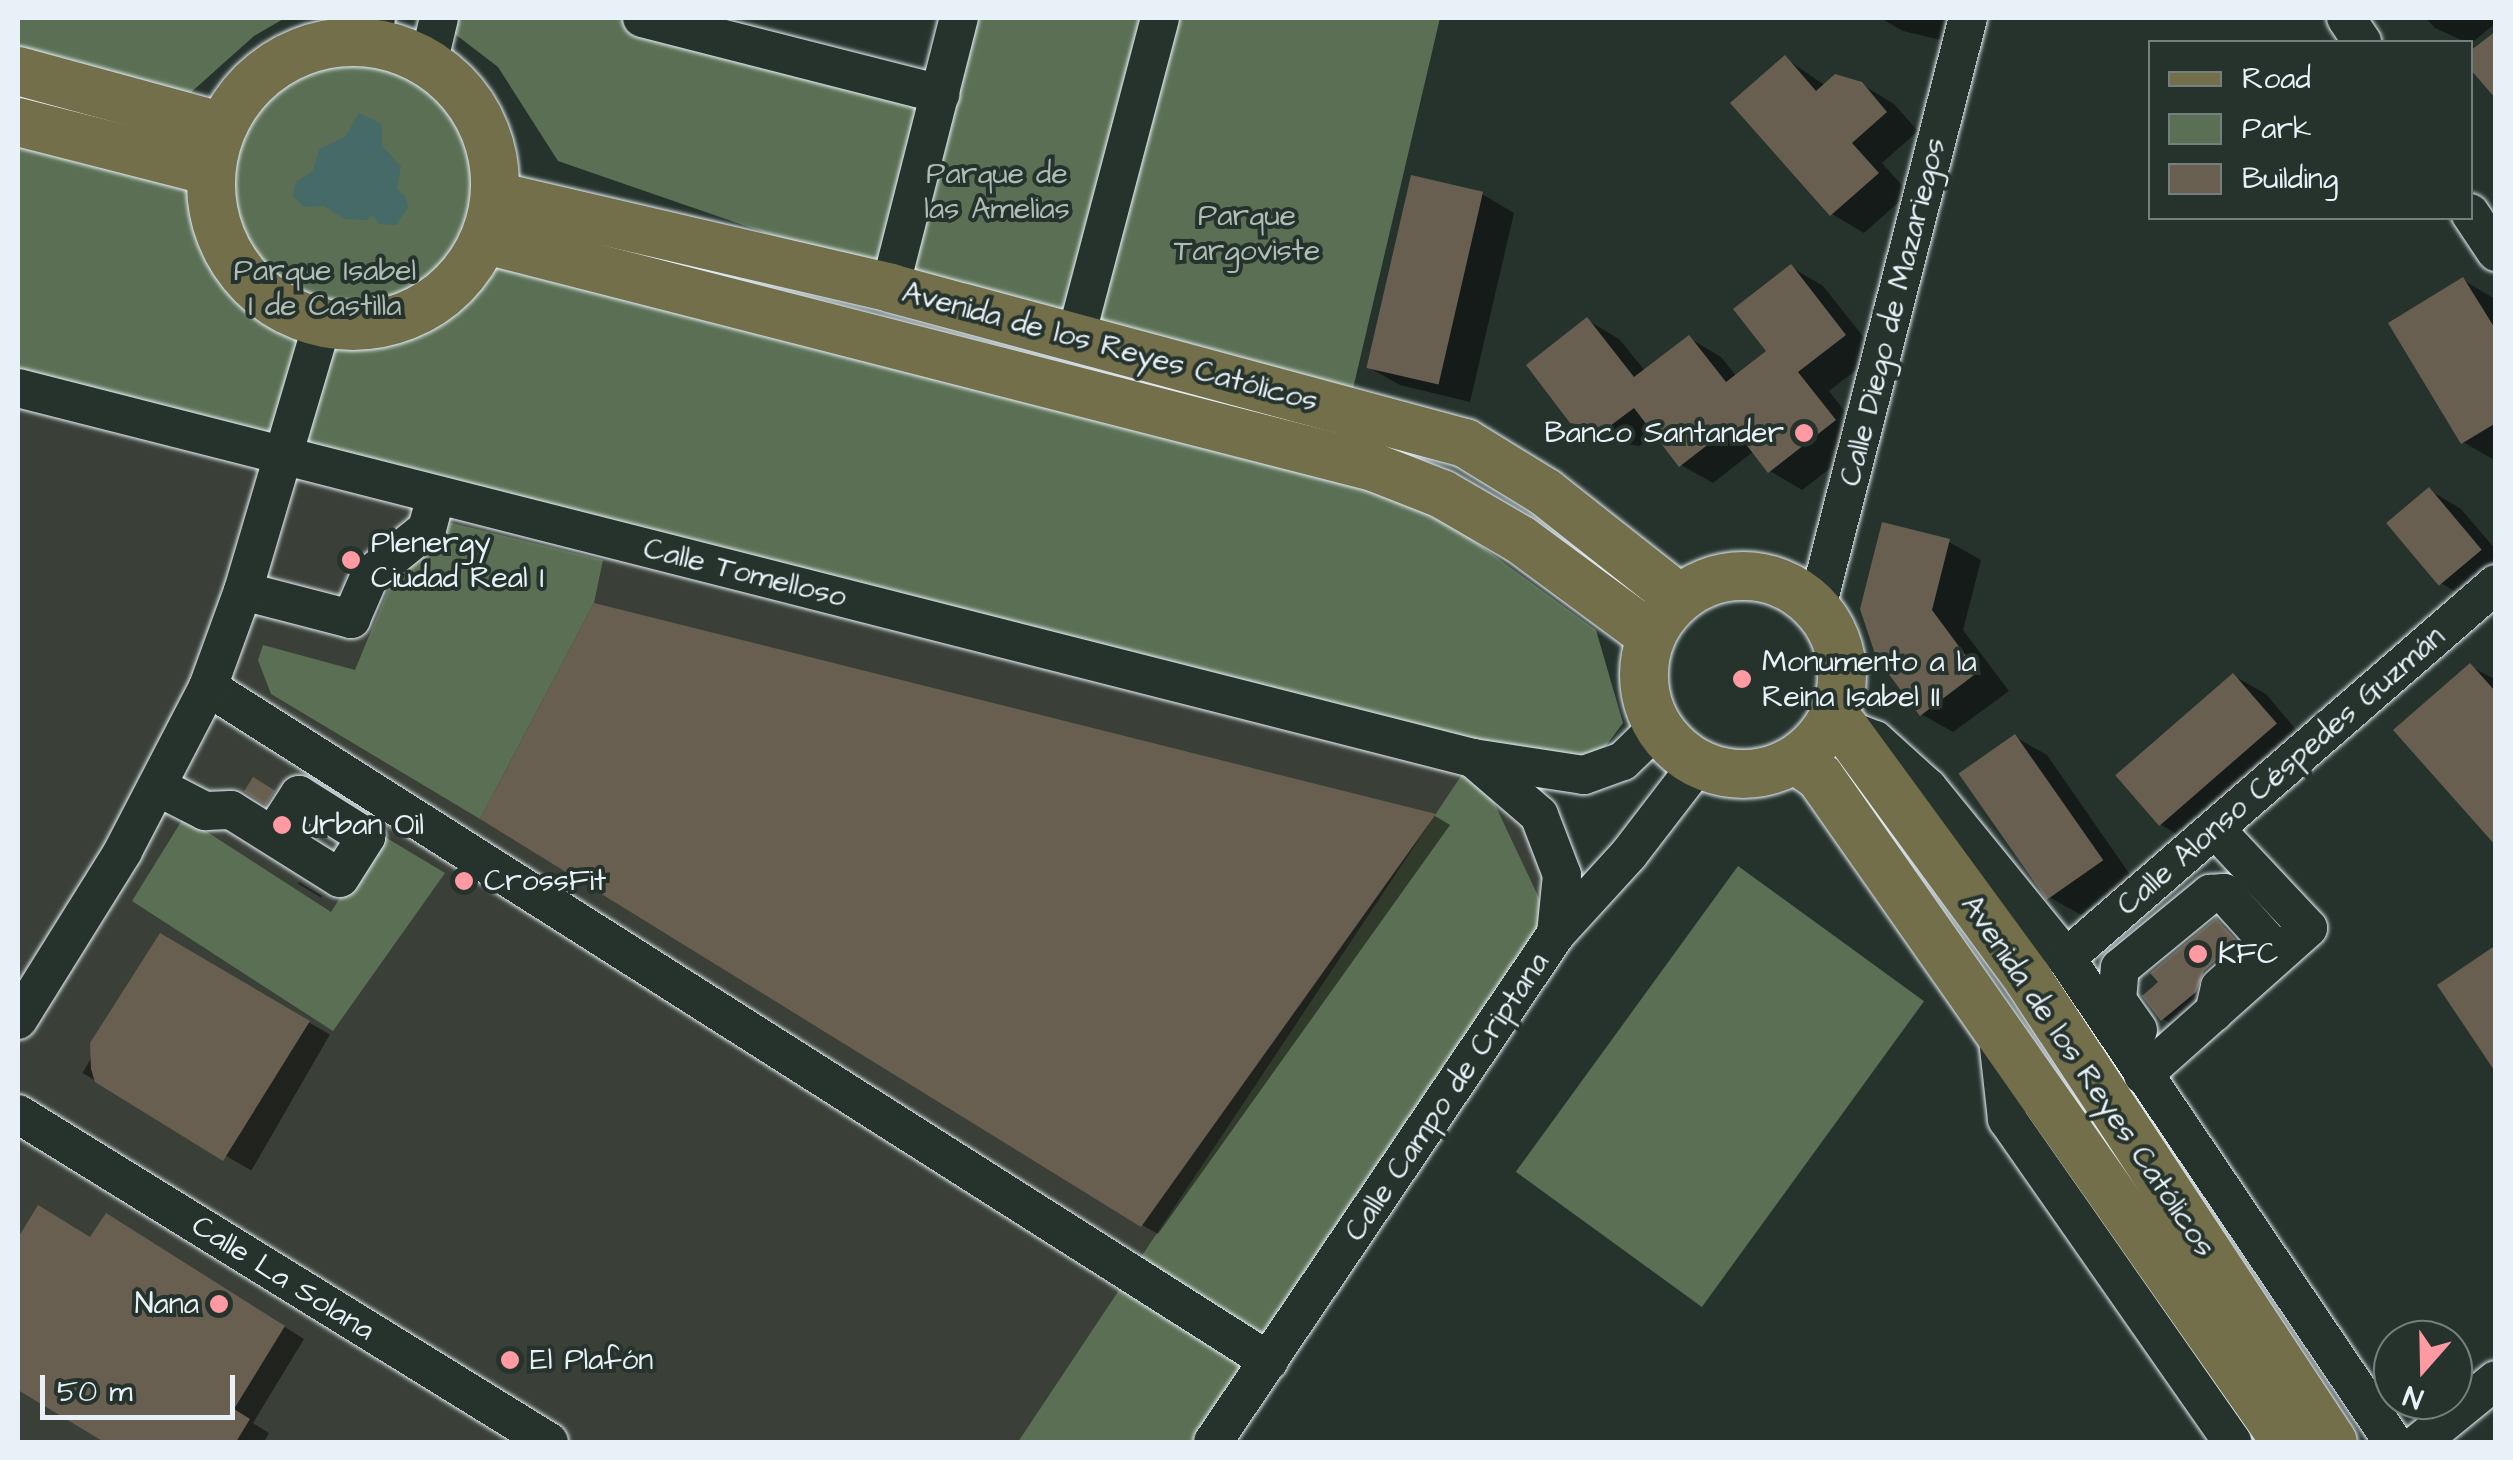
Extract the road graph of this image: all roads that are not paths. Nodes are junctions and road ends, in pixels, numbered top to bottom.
1 (439, 18) edge
2 (642, 18) edge
3 (959, 18) edge
4 (1160, 18) edge
5 (1968, 18) edge
6 (2346, 18) edge
7 (373, 31) edge
8 (2361, 40) edge
9 (428, 64) junction
10 (18, 71) edge
11 (940, 94) junction
12 (18, 122) edge
13 (221, 126) junction
14 (210, 171) junction
15 (491, 218) junction
16 (2473, 218) edge
17 (2496, 252) edge
18 (890, 288) junction
19 (322, 324) junction
20 (1075, 340) junction
21 (18, 388) edge
22 (281, 456) junction
23 (333, 469) junction
24 (436, 495) junction
25 (260, 532) junction
26 (2496, 584) edge
27 (243, 591) junction
28 (1679, 598) junction
29 (1817, 607) junction
30 (1650, 636) junction
31 (208, 687) junction
32 (1840, 721) junction
33 (1658, 728) junction
34 (1473, 758) junction
35 (1796, 760) junction
36 (1698, 764) junction
37 (339, 770) junction
38 (158, 786) junction
39 (316, 806) junction
40 (2215, 829) junction
41 (273, 836) junction
42 (1556, 934) junction
43 (2066, 958) junction
44 (2214, 1012) junction
45 (18, 1020) edge
46 (1998, 1030) junction
47 (2152, 1068) junction
48 (18, 1114) edge
49 (1269, 1361) junction
50 (2496, 1380) edge
51 (549, 1442) edge
52 (1213, 1442) edge
53 (2232, 1442) edge
54 (2286, 1442) edge
55 (2333, 1442) edge
56 (2393, 1442) edge
57 (2420, 1442) edge

1 - 9 street
2 - 11 street
3 - 11 street
4 - 20 street
5 - 29 street, Calle Diego de Mazariegos
6 - 8 street
7 - 9 main road
7 - 13 main road
9 - 15 main road
10 - 13 main road
11 - 18 street
12 - 14 main road
13 - 14 main road
14 - 19 main road
15 - 18 main road, Avenida de los Reyes Católicos
15 - 19 main road
15 - 30 main road, Avenida de los Reyes Católicos
16 - 17 street
18 - 20 main road, Avenida de los Reyes Católicos
19 - 22 street
20 - 28 main road, Avenida de los Reyes Católicos
21 - 22 street, Calle Tomelloso
22 - 23 street, Calle Tomelloso
22 - 25 street
23 - 24 street, Calle Tomelloso
23 - 25 street
24 - 27 street
24 - 34 street, Calle Tomelloso
25 - 27 street
26 - 40 street, Calle Alonso Céspedes Guzmán
27 - 31 street
28 - 29 main road
28 - 30 main road
29 - 32 main road
30 - 33 main road
31 - 37 street
31 - 38 street
32 - 35 main road
32 - 43 street
32 - 55 main road, Avenida de los Reyes Católicos
33 - 34 street, Calle Tomelloso
33 - 36 main road
34 - 42 street, Calle Tomelloso
35 - 36 main road
35 - 46 main road, Avenida de los Reyes Católicos
36 - 42 street, Calle Campo de Criptana
37 - 39 street
37 - 49 street
38 - 41 street
38 - 45 street
39 - 41 street
39 - 41 street
40 - 43 street, Calle Alonso Céspedes Guzmán
40 - 44 street
42 - 49 street, Calle Campo de Criptana
43 - 47 street
44 - 47 street
44 - 47 street
46 - 53 street
46 - 54 main road, Avenida de los Reyes Católicos
47 - 56 street
48 - 51 street, Calle La Solana
49 - 52 street, Calle Campo de Criptana
50 - 57 street

